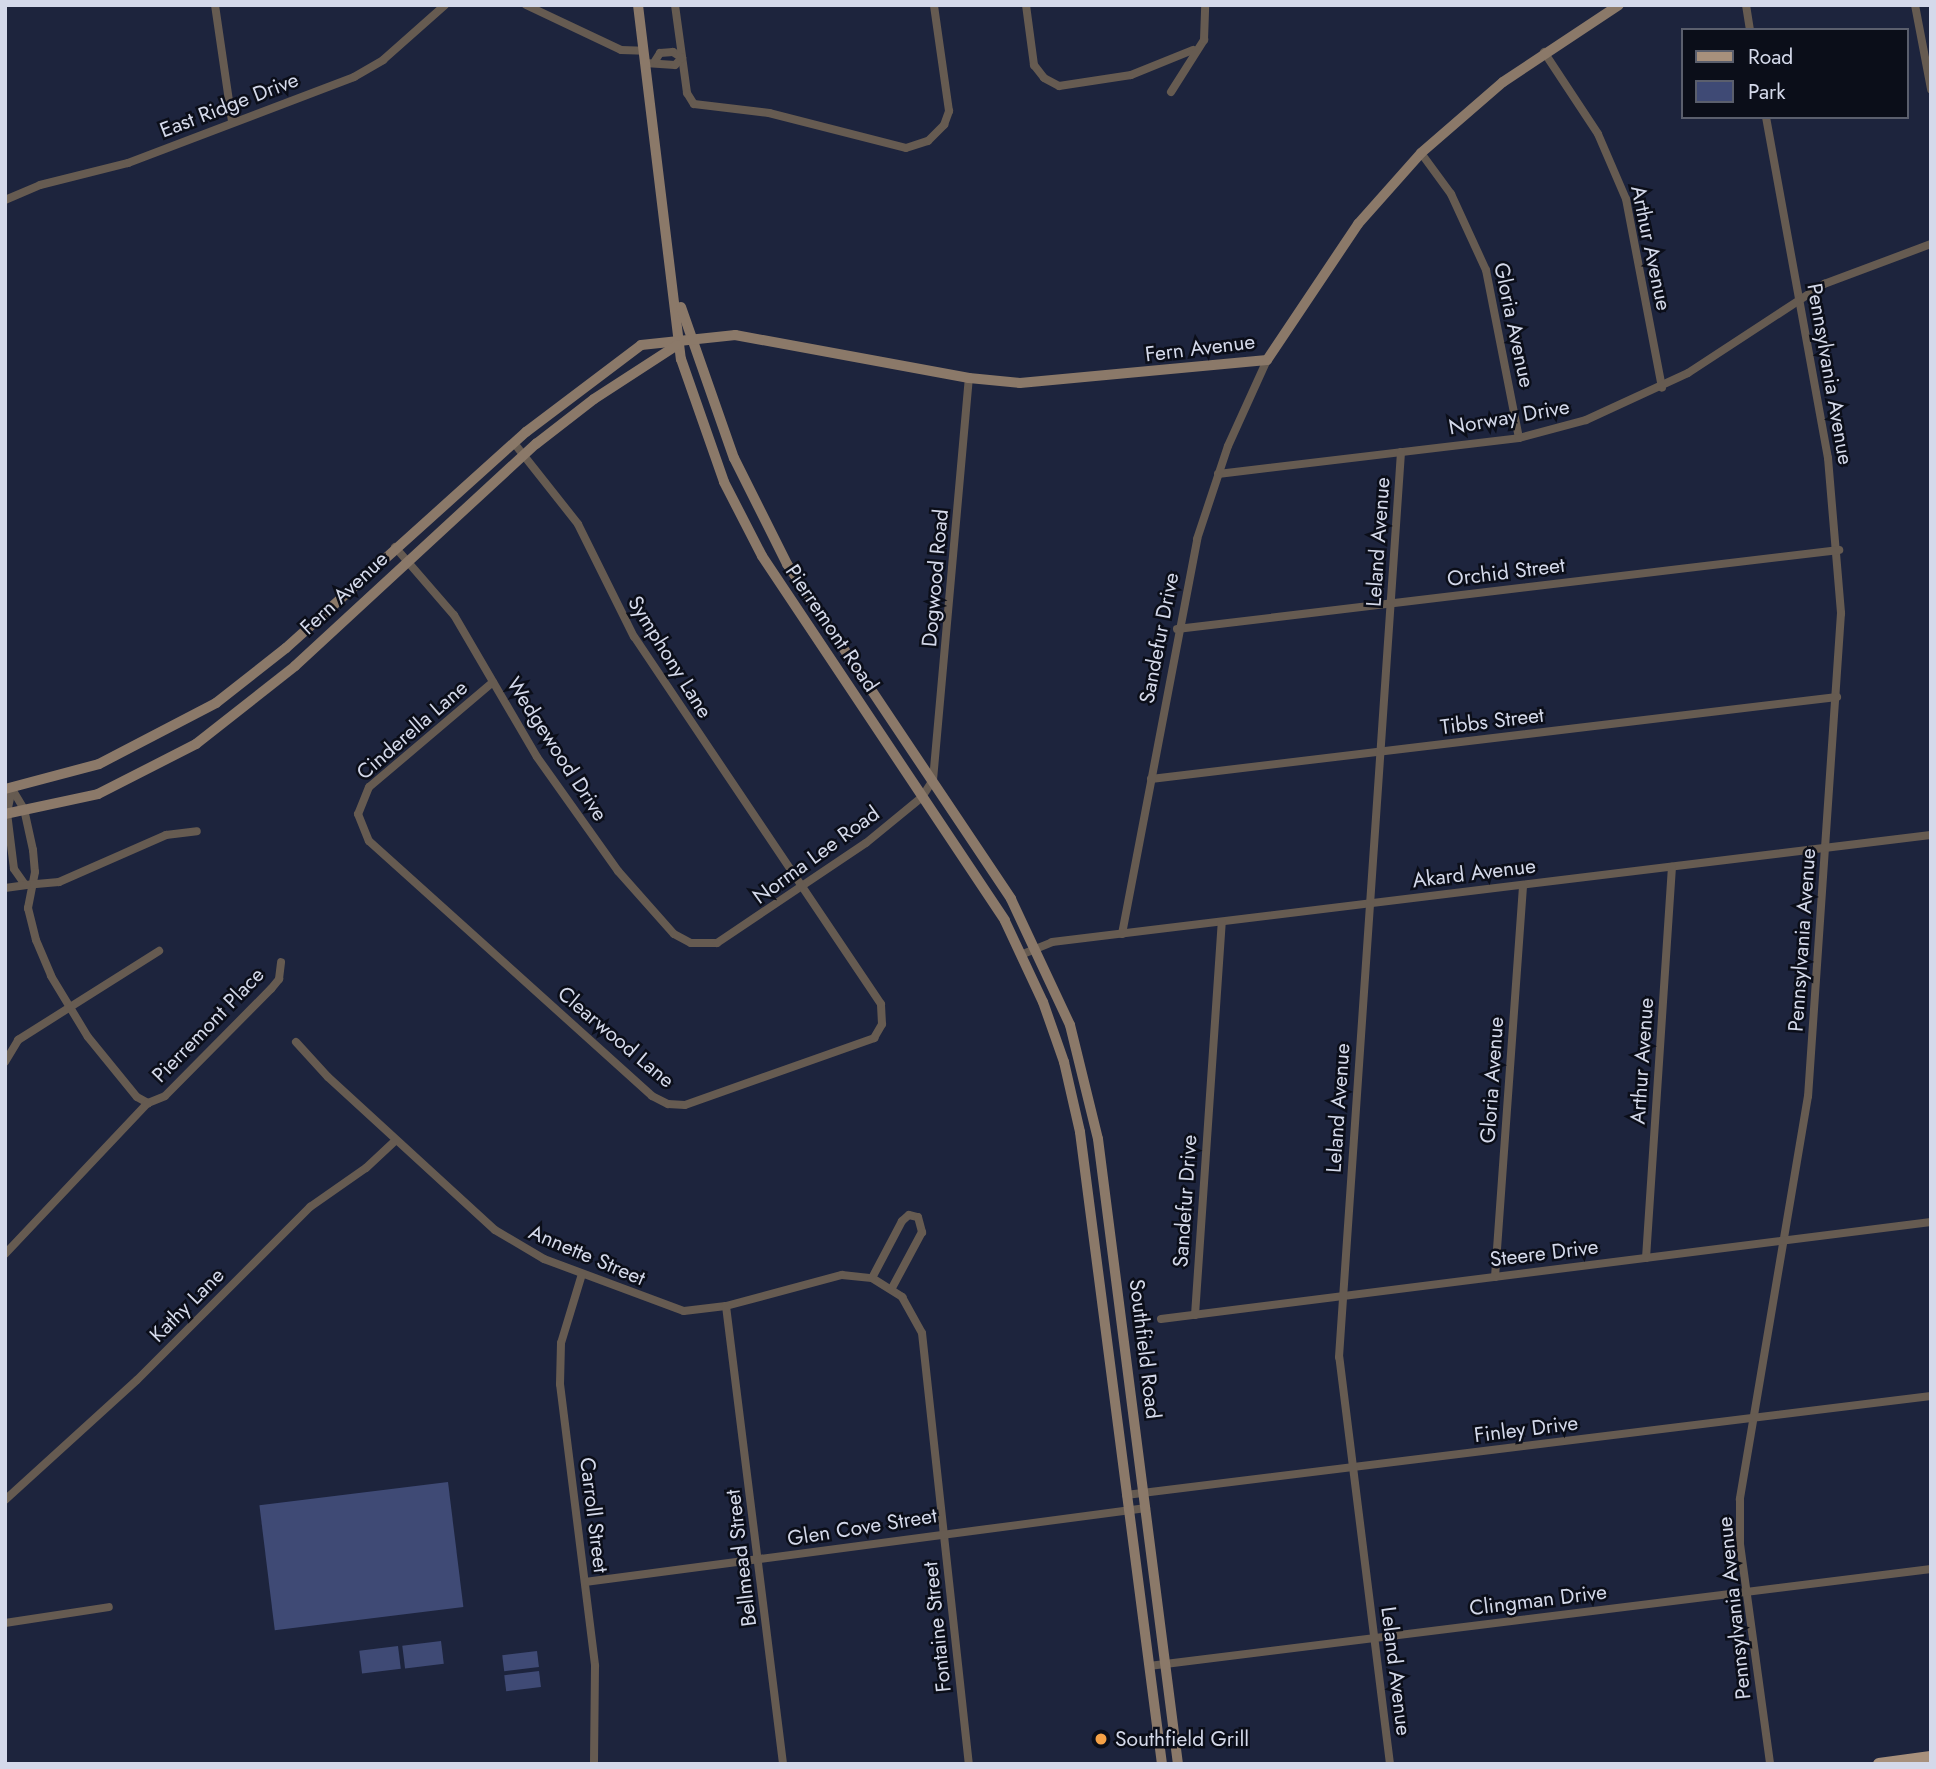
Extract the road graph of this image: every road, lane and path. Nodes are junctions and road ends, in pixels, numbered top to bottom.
1 (215, 5) edge
2 (445, 5) edge
3 (526, 5) edge
4 (638, 5) edge
5 (674, 5) edge
6 (934, 5) edge
7 (1026, 5) edge
8 (1205, 5) edge
9 (1619, 5) edge
10 (1746, 5) edge
11 (1915, 5) edge
12 (1751, 28) edge
13 (1193, 50) junction
14 (1544, 52) junction
15 (648, 58) junction
16 (682, 58) junction
17 (1931, 89) edge
18 (1171, 92) dead end
19 (1766, 119) edge
20 (232, 121) junction
21 (1422, 153) junction
22 (5, 200) edge
23 (1931, 244) edge
24 (676, 294) junction
25 (1799, 298) junction
26 (692, 341) junction
27 (679, 343) junction
28 (1268, 360) junction
29 (969, 379) junction
30 (1662, 388) junction
31 (1518, 438) junction
32 (514, 443) junction
33 (1401, 452) junction
34 (525, 454) junction
35 (1218, 474) junction
36 (395, 547) junction
37 (1839, 550) junction
38 (407, 560) junction
39 (794, 576) junction
40 (780, 584) junction
41 (1391, 603) junction
42 (1177, 629) junction
43 (493, 682) junction
44 (1837, 697) junction
45 (903, 736) junction
46 (889, 747) junction
47 (1381, 751) junction
48 (1150, 779) junction
49 (933, 780) junction
50 (9, 789) edge
51 (922, 797) junction
52 (360, 808) joint
53 (24, 810) junction
54 (6, 813) edge
55 (197, 831) dead end
56 (1931, 835) edge
57 (1826, 848) junction
58 (1672, 867) junction
59 (30, 885) junction
60 (1523, 885) junction
61 (5, 888) edge
62 (803, 888) junction
63 (1370, 904) junction
64 (1222, 922) junction
65 (1122, 934) junction
66 (710, 944) joint
67 (1038, 948) junction
68 (159, 951) dead end
69 (1023, 954) junction
70 (281, 962) dead end
71 (70, 1007) junction
72 (296, 1042) dead end
73 (5, 1062) edge
74 (1082, 1069) junction
75 (1067, 1072) junction
76 (148, 1103) junction
77 (396, 1140) junction
78 (1107, 1209) junction
79 (1090, 1212) junction
80 (1931, 1223) edge
81 (1785, 1241) junction
82 (5, 1254) edge
83 (1646, 1258) junction
84 (582, 1274) junction
85 (1496, 1277) junction
86 (872, 1278) junction
87 (892, 1288) junction
88 (1343, 1296) junction
89 (726, 1306) junction
90 (1195, 1315) junction
91 (1161, 1319) dead end
92 (1122, 1322) junction
93 (1105, 1324) junction
94 (1931, 1396) edge
95 (1753, 1418) junction
96 (1353, 1468) junction
97 (1144, 1493) junction
98 (1126, 1495) junction
99 (5, 1500) edge
100 (1146, 1508) junction
101 (1128, 1510) junction
102 (944, 1532) junction
103 (759, 1560) junction
104 (1931, 1569) edge
105 (585, 1583) junction
106 (1746, 1592) junction
107 (108, 1607) dead end
108 (5, 1623) edge
109 (1374, 1638) junction
110 (1166, 1664) junction
111 (1149, 1666) junction
112 (1931, 1757) edge
113 (594, 1764) edge
114 (783, 1764) edge
115 (969, 1764) edge
116 (1162, 1764) edge
117 (1178, 1764) edge
118 (1390, 1764) edge
119 (1770, 1764) edge
120 (1879, 1764) edge

1 - 20 street
2 - 20 street, East Ridge Drive
3 - 15 street
4 - 15 main road, Pierremont Road
5 - 16 street
6 - 16 street
7 - 13 street
8 - 13 street
9 - 14 main road, Fern Avenue
10 - 12 street
11 - 17 street
13 - 18 street
14 - 21 main road, Fern Avenue
14 - 30 street, Arthur Avenue
15 - 16 street
15 - 24 main road, Pierremont Road
19 - 25 street, Pennsylvania Avenue
20 - 22 street, East Ridge Drive
21 - 28 main road, Fern Avenue
21 - 31 street, Gloria Avenue
23 - 25 street, Norway Drive
24 - 26 main road, Pierremont Road
24 - 27 main road, Pierremont Road
25 - 30 street, Norway Drive
25 - 37 street, Pennsylvania Avenue
26 - 27 main road, Fern Avenue
26 - 29 main road, Fern Avenue
26 - 39 main road, Pierremont Road
27 - 32 main road, Fern Avenue
27 - 34 main road, Fern Avenue
27 - 40 main road, Pierremont Road
28 - 29 main road, Fern Avenue
28 - 35 street, Sandefur Drive
29 - 49 street, Dogwood Road
30 - 31 street, Norway Drive
31 - 33 street, Norway Drive
32 - 34 street, Symphony Lane
32 - 36 main road, Fern Avenue
33 - 35 street, Norway Drive
33 - 41 street, Leland Avenue
34 - 38 main road, Fern Avenue
34 - 62 street, Symphony Lane
35 - 42 street, Sandefur Drive
36 - 38 street, Wedgewood Drive
36 - 50 main road, Fern Avenue
37 - 41 street, Orchid Street
37 - 44 street, Pennsylvania Avenue
38 - 43 street, Wedgewood Drive
38 - 53 main road, Fern Avenue
39 - 40 main road
39 - 45 main road, Pierremont Road
40 - 46 main road, Pierremont Road
41 - 42 street, Orchid Street
41 - 47 street, Leland Avenue
42 - 48 street, Sandefur Drive
43 - 52 street, Cinderella Lane
43 - 66 street, Wedgewood Drive
44 - 47 street, Tibbs Street
44 - 57 street, Pennsylvania Avenue
45 - 46 main road
45 - 49 main road, Pierremont Road
46 - 51 main road, Pierremont Road
47 - 48 street, Tibbs Street
47 - 63 street, Leland Avenue
48 - 65 street, Sandefur Drive
49 - 51 street, Norma Lee Road
49 - 67 main road, Pierremont Road
50 - 53 street, Pierremont Place
50 - 54 street
51 - 62 street, Norma Lee Road
51 - 69 main road, Pierremont Road
52 - 62 street, Clearwood Lane
53 - 54 main road, Fern Avenue
53 - 59 street, Pierremont Place
54 - 59 street
55 - 59 street
56 - 57 street, Akard Avenue
57 - 58 street, Akard Avenue
57 - 81 street, Pennsylvania Avenue
58 - 60 street, Akard Avenue
58 - 83 street, Arthur Avenue
59 - 61 street
59 - 71 street, Pierremont Place
60 - 63 street, Akard Avenue
60 - 85 street, Gloria Avenue
62 - 66 street, Norma Lee Road
63 - 64 street, Akard Avenue
63 - 88 street, Leland Avenue
64 - 65 street, Akard Avenue
64 - 90 street, Sandefur Drive
65 - 67 street, Akard Avenue
67 - 69 street, Akard Avenue
67 - 74 main road, Southfield Road
68 - 71 street
69 - 75 main road, Southfield Road
70 - 76 street, Pierremont Place
71 - 73 street
71 - 76 street, Pierremont Place
72 - 77 street, Annette Street
74 - 75 main road
74 - 78 main road, Southfield Road
75 - 79 main road, Southfield Road
76 - 82 street
77 - 84 street, Annette Street
77 - 99 street, Kathy Lane
78 - 79 main road
78 - 92 main road, Southfield Road
79 - 93 main road, Southfield Road
80 - 81 street, Steere Drive
81 - 83 street, Steere Drive
81 - 95 street, Pennsylvania Avenue
83 - 85 street, Steere Drive
84 - 89 street, Annette Street
84 - 105 street, Carroll Street
85 - 88 street, Steere Drive
86 - 87 street, Annette Street
86 - 87 street
86 - 89 street, Annette Street
87 - 102 street, Fontaine Street
88 - 90 street, Steere Drive
88 - 96 street, Leland Avenue
89 - 103 street, Bellmead Street
90 - 91 street, Steere Drive
92 - 93 main road
92 - 97 main road, Southfield Road
93 - 98 main road, Southfield Road
94 - 95 street, Finley Drive
95 - 96 street, Finley Drive
95 - 106 street, Pennsylvania Avenue
96 - 97 street, Finley Drive
96 - 109 street, Leland Avenue
97 - 98 street, Finley Drive
97 - 100 main road, Southfield Road
98 - 101 main road, Southfield Road
100 - 101 street, Glen Cove Street
100 - 110 main road, Southfield Road
101 - 102 street, Glen Cove Street
101 - 111 main road, Southfield Road
102 - 103 street, Glen Cove Street
102 - 115 street, Fontaine Street
103 - 105 street, Glen Cove Street
103 - 114 street, Bellmead Street
104 - 106 street, Clingman Drive
105 - 113 street, Carroll Street
106 - 109 street, Clingman Drive
106 - 119 street, Pennsylvania Avenue
107 - 108 street
109 - 110 street, Clingman Drive
109 - 118 street, Leland Avenue
110 - 111 street, Clingman Drive
110 - 117 main road, Southfield Road
111 - 116 main road, Southfield Road
112 - 120 main road

